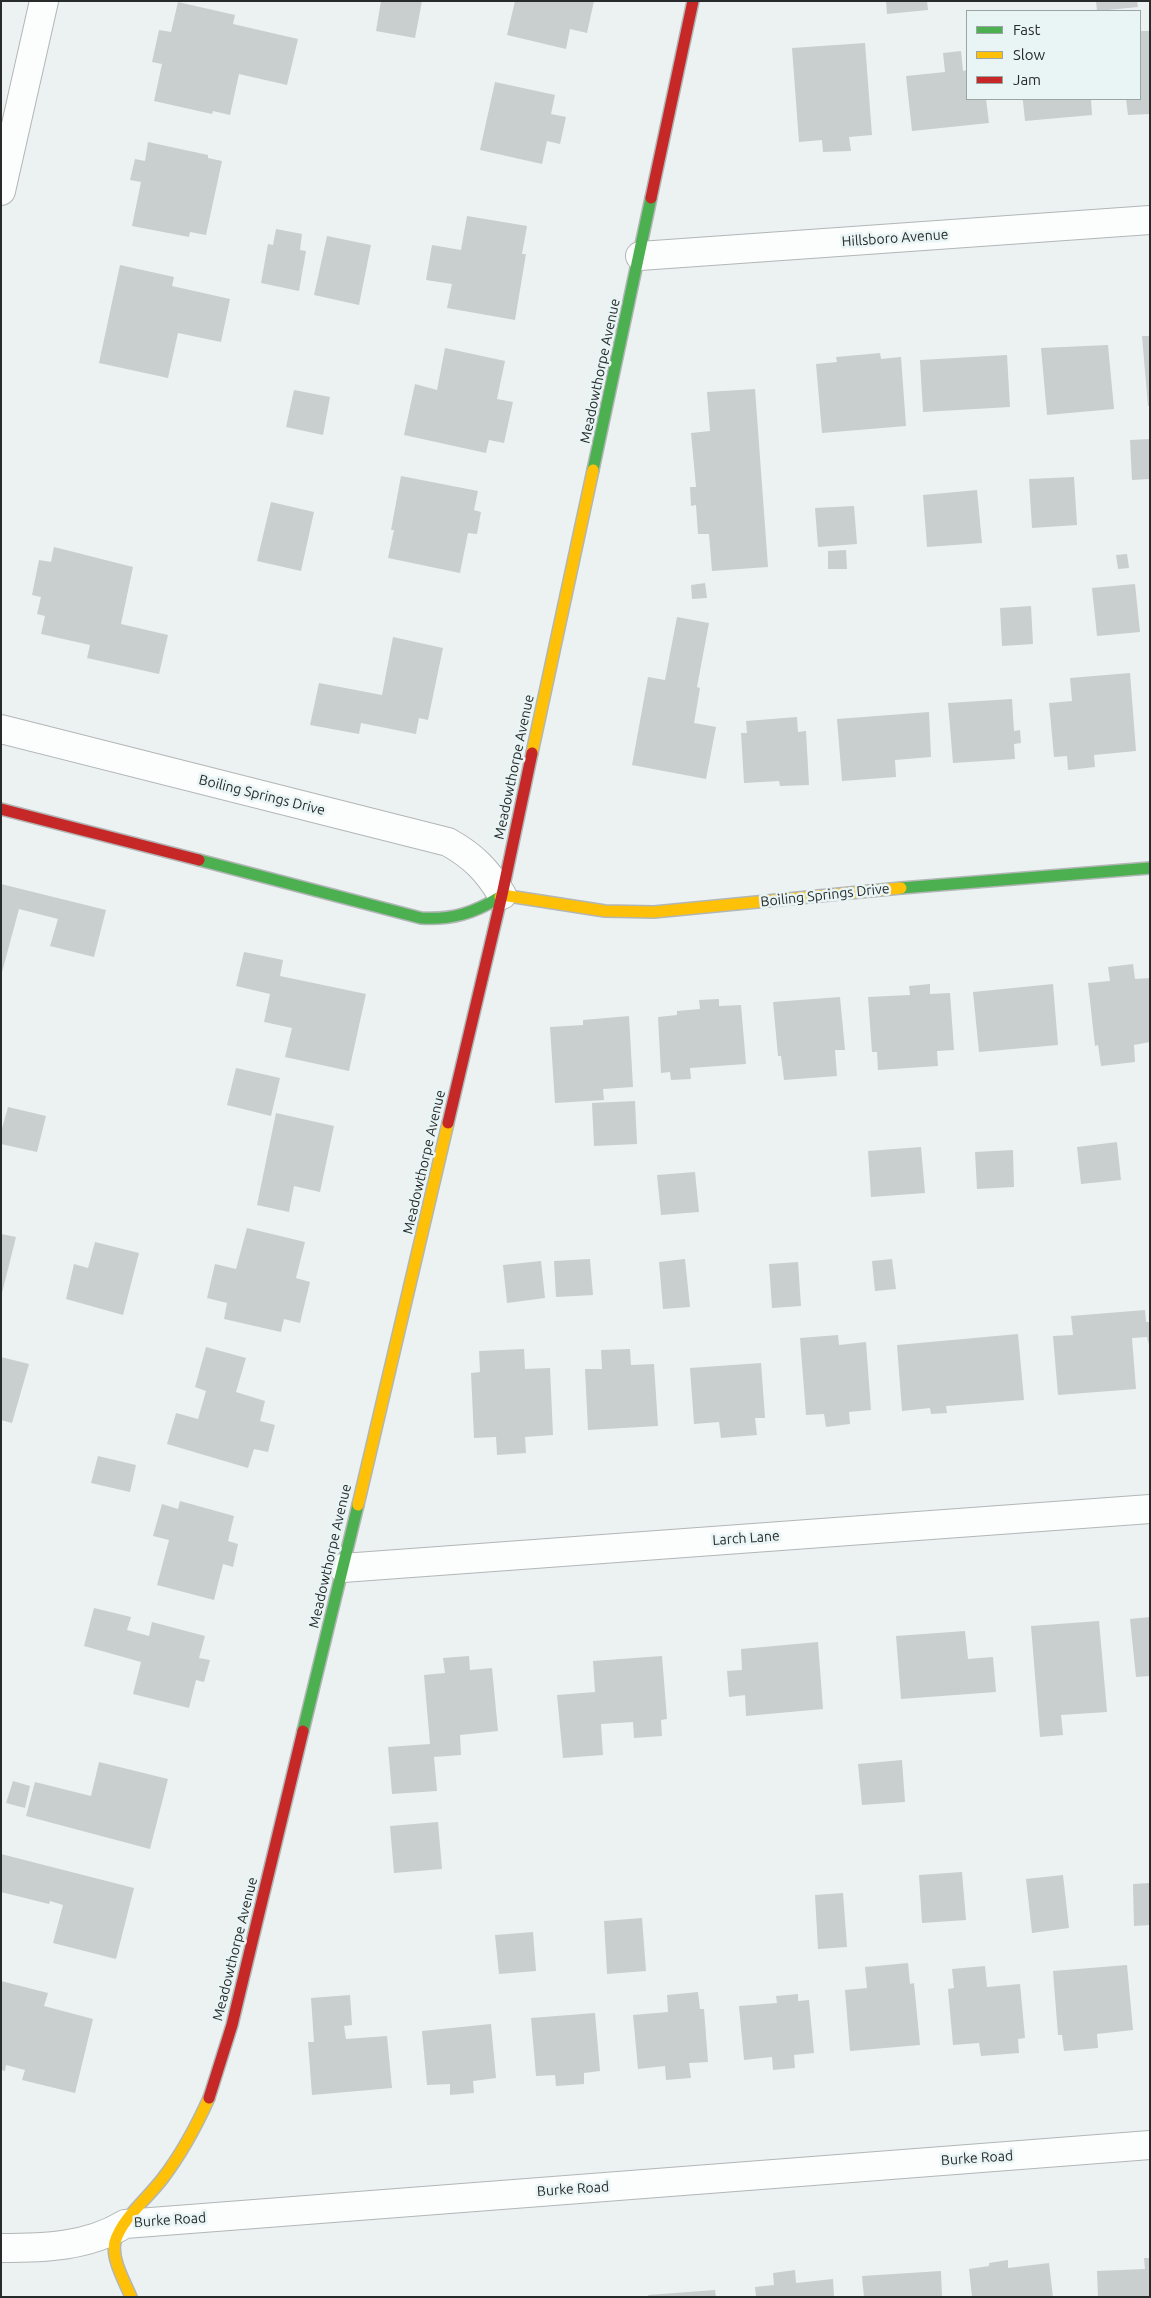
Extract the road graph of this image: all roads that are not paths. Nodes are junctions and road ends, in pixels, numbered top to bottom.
1 (44, 1) edge
2 (693, 1) edge
3 (1, 192) edge
4 (1150, 220) edge
5 (640, 256) junction
6 (1, 729) edge
7 (1, 809) edge
8 (1150, 868) edge
9 (502, 895) junction
10 (1150, 1509) edge
11 (343, 1568) junction
12 (1150, 2145) edge
13 (124, 2224) junction
14 (1, 2248) edge
15 (131, 2297) edge

1 - 3 street
2 - 5 street, Meadowthorpe Avenue
4 - 5 street, Hillsboro Avenue
5 - 9 street, Meadowthorpe Avenue
6 - 9 street, Boiling Springs Drive
7 - 9 street
8 - 9 street, Boiling Springs Drive
9 - 11 street, Meadowthorpe Avenue
10 - 11 street, Larch Lane
11 - 13 street, Meadowthorpe Avenue
12 - 13 street, Burke Road
13 - 14 street, Burke Road
13 - 15 street, Meadowthorpe Avenue

